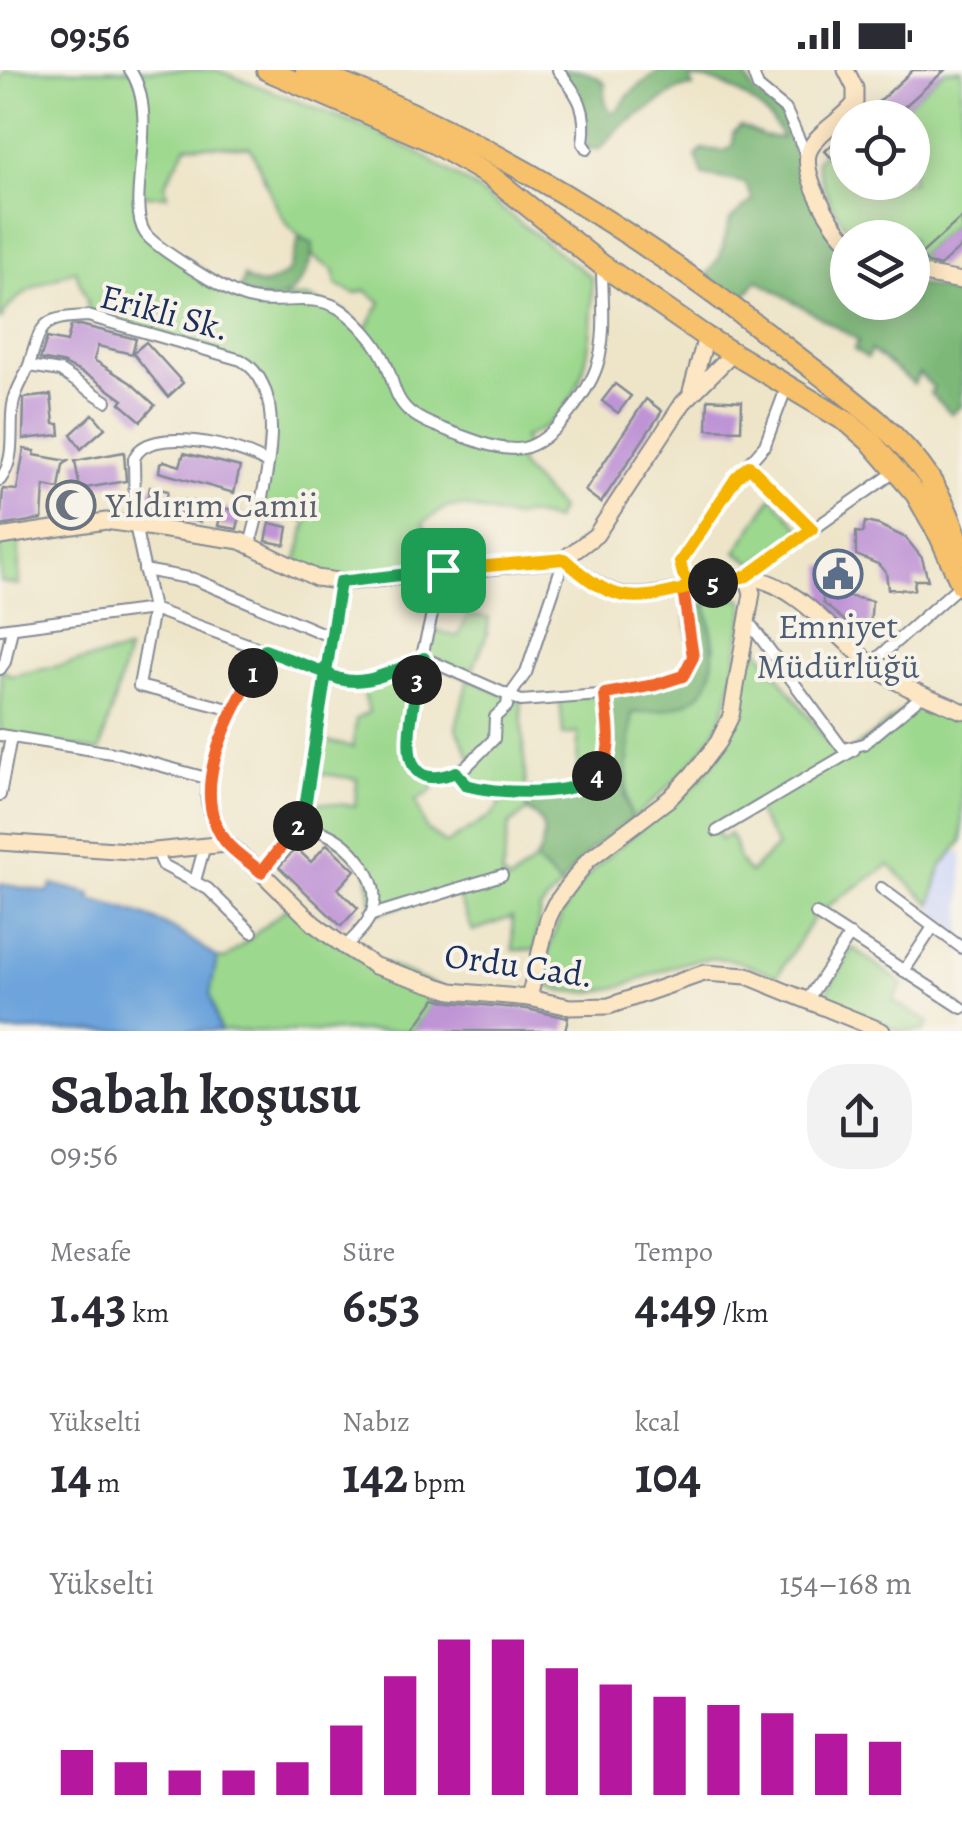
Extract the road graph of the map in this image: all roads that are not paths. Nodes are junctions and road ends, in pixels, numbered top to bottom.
1 (130, 70) edge
2 (267, 70) edge
3 (306, 70) edge
4 (558, 70) edge
5 (752, 70) edge
6 (846, 70) edge
7 (588, 149) dead end
8 (806, 157) junction
9 (831, 220) edge
10 (602, 265) junction
11 (930, 275) edge
12 (962, 281) edge
13 (730, 305) junction
14 (753, 322) junction
15 (706, 337) junction
16 (732, 354) junction
17 (30, 366) junction
18 (787, 386) junction
19 (690, 394) junction
20 (106, 401) dead end
21 (268, 464) junction
22 (749, 466) junction
23 (897, 470) junction
24 (0, 480) edge
25 (135, 525) junction
26 (812, 529) junction
27 (0, 537) edge
28 (250, 546) junction
29 (962, 554) edge
30 (564, 559) junction
31 (144, 570) junction
32 (443, 570) junction
33 (747, 576) junction
34 (340, 582) junction
35 (962, 585) edge
36 (688, 588) junction
37 (153, 609) junction
38 (748, 621) junction
39 (6, 629) edge
40 (331, 637) junction
41 (265, 650) junction
42 (424, 658) junction
43 (872, 664) junction
44 (0, 669) edge
45 (326, 673) junction
46 (605, 694) junction
47 (924, 694) junction
48 (508, 698) junction
49 (233, 710) junction
50 (962, 711) edge
51 (5, 736) edge
52 (864, 744) junction
53 (456, 772) junction
54 (210, 779) junction
55 (0, 795) edge
56 (294, 831) junction
57 (717, 831) dead end
58 (0, 842) edge
59 (227, 844) junction
60 (205, 845) junction
61 (156, 850) junction
62 (261, 872) junction
63 (502, 875) dead end
64 (195, 881) junction
65 (881, 888) dead end
66 (816, 914) dead end
67 (369, 916) junction
68 (932, 927) junction
69 (252, 932) dead end
70 (850, 935) junction
71 (345, 947) junction
72 (962, 948) edge
73 (904, 970) junction
74 (529, 998) junction
75 (808, 999) junction
76 (962, 1008) edge
77 (882, 1031) edge

1 - 10 street
2 - 10 highway
3 - 13 highway
4 - 7 street
5 - 8 street
6 - 8 main road
8 - 9 main road
10 - 15 highway
11 - 12 main road
13 - 14 highway
13 - 15 highway
14 - 16 highway
14 - 29 highway
15 - 16 highway
15 - 19 main road
16 - 18 highway
16 - 19 main road
17 - 20 street
17 - 21 street, Erikli Sk.
17 - 24 street, Erikli Sk.
18 - 22 street
18 - 23 highway
19 - 30 main road
21 - 25 street
21 - 28 street, Erikli Sk.
22 - 26 street
22 - 36 street
23 - 26 street
23 - 35 highway
25 - 27 main road
25 - 28 main road
25 - 31 street
26 - 33 street
28 - 34 main road
30 - 32 main road
30 - 36 main road
30 - 48 street
31 - 37 street
31 - 40 street
32 - 34 main road
32 - 42 street
33 - 36 main road
33 - 38 main road
33 - 43 main road
34 - 40 street
35 - 43 street
36 - 46 street
37 - 39 street
37 - 41 street
37 - 49 street
38 - 52 street
38 - 74 main road
39 - 44 street
40 - 45 street
41 - 45 street
41 - 49 street
42 - 45 street
42 - 48 street
42 - 53 street
43 - 47 main road
45 - 56 street
46 - 48 street
46 - 53 street
47 - 50 main road
47 - 52 street
48 - 53 street
49 - 54 street
51 - 54 street
51 - 55 street
52 - 57 street
54 - 59 street
56 - 62 street
56 - 67 street
58 - 61 main road
59 - 60 main road
59 - 62 main road, Ordu Cad.
60 - 61 main road
60 - 64 street
61 - 64 street
62 - 71 main road, Ordu Cad.
63 - 67 street
64 - 69 street
65 - 68 street
66 - 70 street
67 - 71 street
68 - 72 street
68 - 73 street
70 - 73 street
70 - 75 street
71 - 74 main road, Ordu Cad.
73 - 76 street
74 - 75 main road, Ordu Cad.
75 - 77 main road, Ordu Cad.

